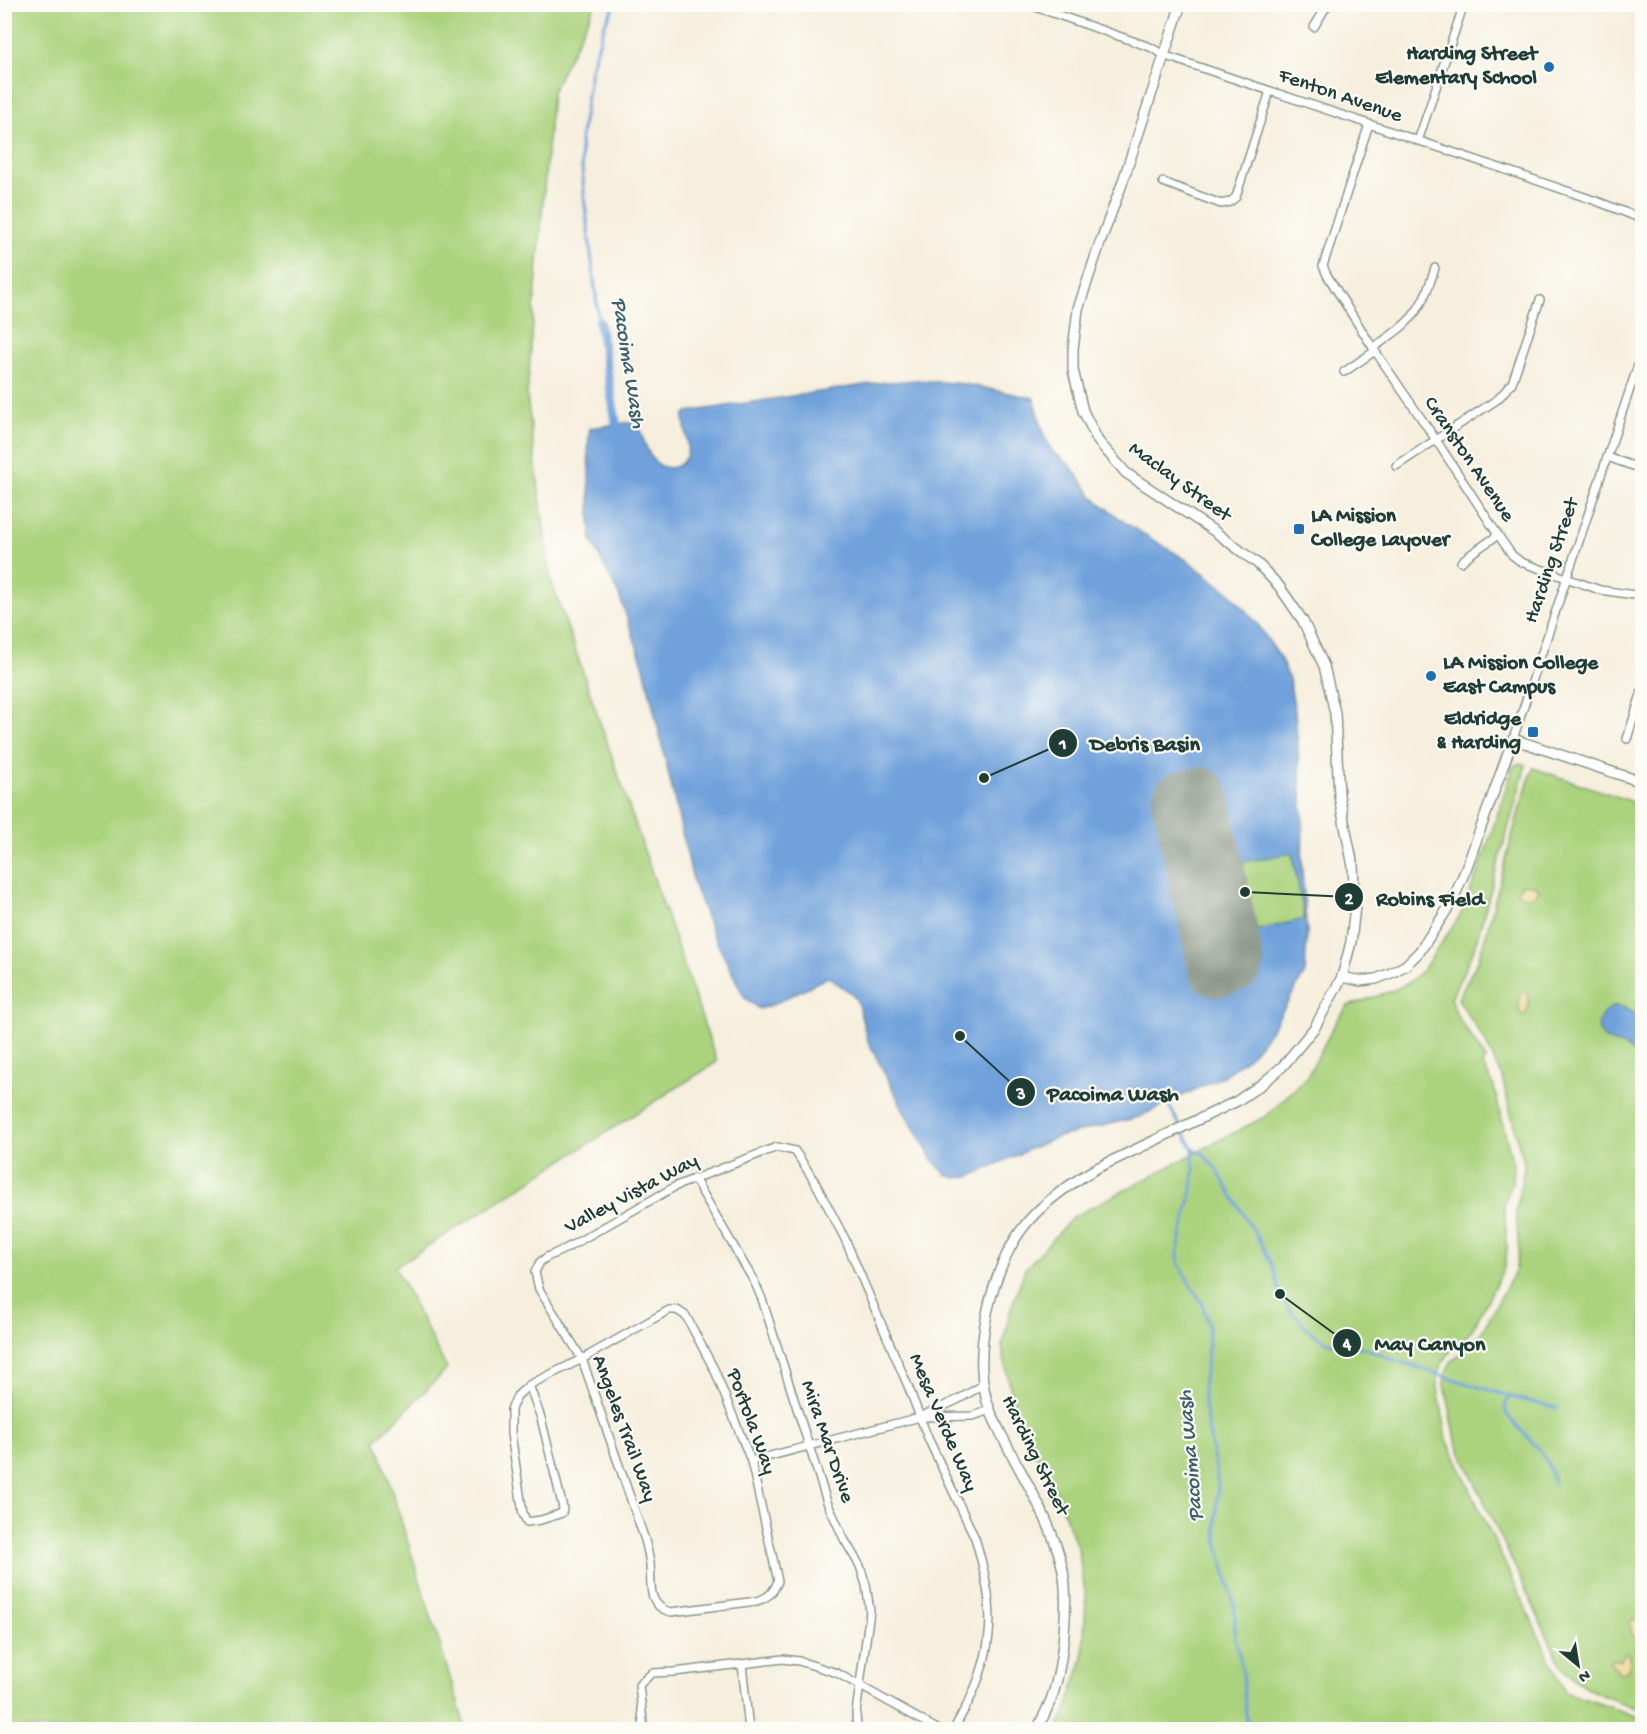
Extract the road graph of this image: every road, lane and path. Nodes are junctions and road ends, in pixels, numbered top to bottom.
1 (1027, 4) edge
2 (1181, 4) edge
3 (1328, 4) edge
4 (1464, 4) edge
5 (1039, 6) edge
6 (1314, 27) dead end
7 (1166, 56) junction
8 (1270, 91) junction
9 (1369, 124) junction
10 (1418, 141) junction
11 (1163, 182) dead end
12 (1642, 219) edge
13 (1435, 268) dead end
14 (1540, 300) dead end
15 (1374, 350) junction
16 (1642, 353) edge
17 (1344, 372) dead end
18 (1436, 440) junction
19 (1607, 457) junction
20 (1396, 466) dead end
21 (1642, 469) edge
22 (1497, 535) junction
23 (1461, 562) dead end
24 (1566, 578) junction
25 (1642, 596) edge
26 (1642, 691) edge
27 (1513, 739) junction
28 (1627, 739) dead end
29 (1642, 782) edge
30 (1342, 977) junction
31 (785, 1148) joint
32 (694, 1178) junction
33 (535, 1272) joint
34 (582, 1359) junction
35 (529, 1385) junction
36 (983, 1385) junction
37 (990, 1410) junction
38 (920, 1417) junction
39 (808, 1446) junction
40 (751, 1461) junction
41 (774, 1590) joint
42 (742, 1664) junction
43 (861, 1687) junction
44 (644, 1730) edge
45 (749, 1730) edge
46 (856, 1730) edge
47 (939, 1730) edge
48 (954, 1730) edge
49 (1037, 1730) edge

1 - 5 street, Fenton Avenue
2 - 7 street, Maclay Street
3 - 6 street
4 - 10 street
5 - 7 street, Fenton Avenue
7 - 8 street, Fenton Avenue
7 - 30 street, Maclay Street
8 - 9 street, Fenton Avenue
8 - 11 street
9 - 10 street, Fenton Avenue
9 - 15 street, Cranston Avenue
10 - 12 street, Fenton Avenue
13 - 15 street
14 - 18 street
15 - 17 street
15 - 18 street, Cranston Avenue
16 - 19 street, Harding Street
18 - 20 street
18 - 22 street, Cranston Avenue
19 - 21 street
19 - 24 street, Harding Street
22 - 23 street
22 - 24 street, Cranston Avenue
24 - 25 street, Cranston Avenue
24 - 27 street, Harding Street
26 - 28 street
27 - 29 street
27 - 30 street, Harding Street
30 - 36 street, Harding Street
31 - 32 street, Valley Vista Way
31 - 38 street, Mesa Verde Way
32 - 33 street, Valley Vista Way
32 - 39 street, Mira Mar Drive
33 - 34 street, Angeles Trail Way
34 - 35 street
34 - 40 street, Portola Way
34 - 41 street, Angeles Trail Way
35 - 35 street
36 - 37 street, Harding Street
36 - 38 street
37 - 38 street
37 - 49 street, Harding Street
38 - 39 street
38 - 48 street, Mesa Verde Way
39 - 40 street
39 - 43 street, Mira Mar Drive
40 - 41 street, Portola Way
42 - 43 street
42 - 44 street
42 - 45 street
43 - 46 street, Mira Mar Drive
43 - 47 street

